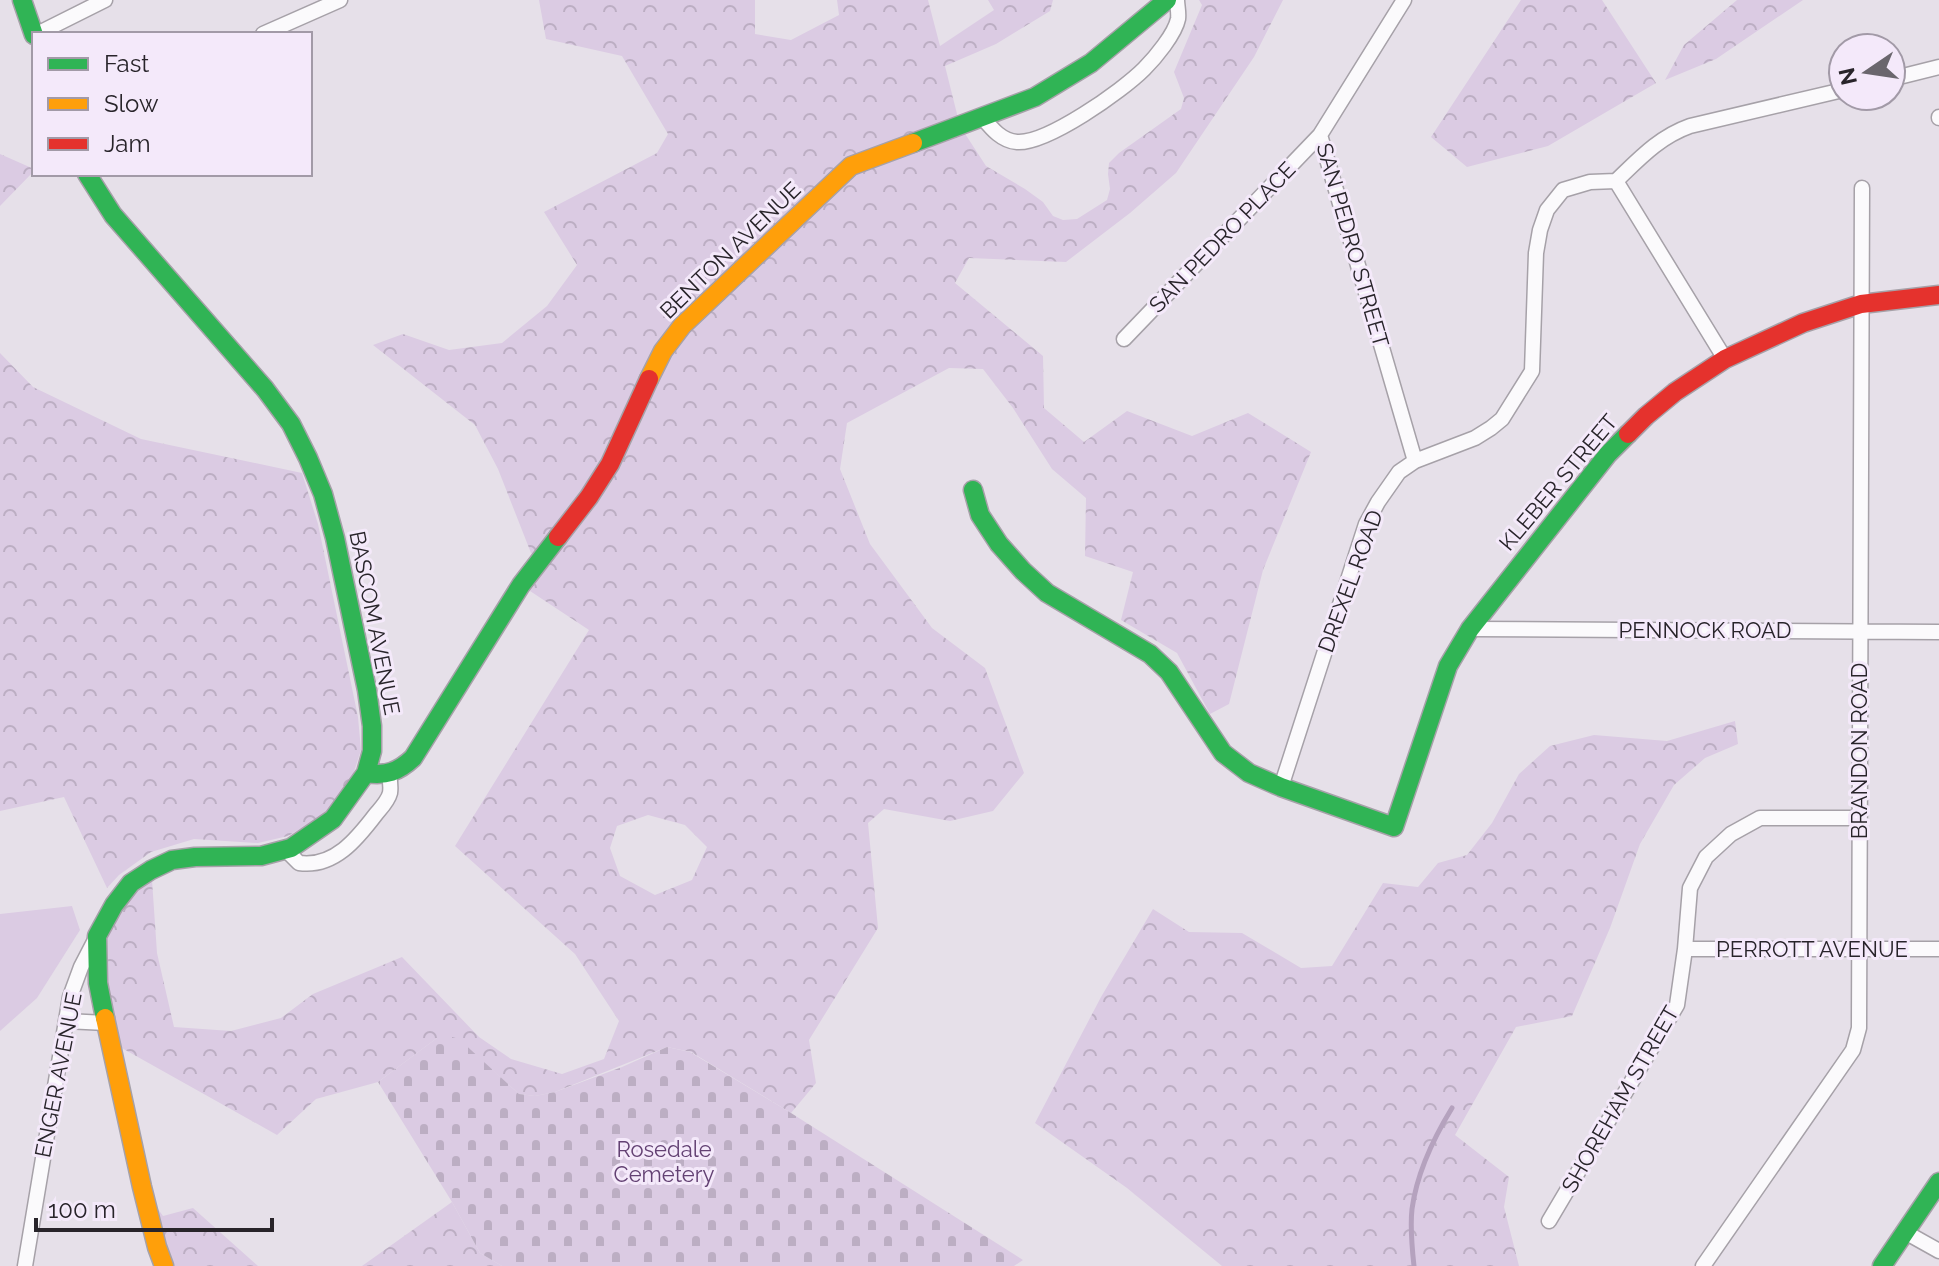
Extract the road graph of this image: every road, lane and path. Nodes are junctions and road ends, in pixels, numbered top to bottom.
1 (22, 0) edge
2 (105, 0) edge
3 (340, 0) edge
4 (1167, 0) edge
5 (1177, 0) edge
6 (1404, 0) edge
7 (35, 32) edge
8 (42, 32) edge
9 (268, 32) edge
10 (1939, 67) edge
11 (1907, 75) edge
12 (1827, 94) edge
13 (983, 118) junction
14 (1320, 135) junction
15 (88, 176) edge
16 (1616, 181) junction
17 (1862, 188) dead end
18 (1939, 295) edge
19 (1861, 304) junction
20 (1124, 339) dead end
21 (1725, 359) junction
22 (1415, 461) junction
23 (973, 490) dead end
24 (1470, 629) junction
25 (1860, 631) junction
26 (1939, 632) edge
27 (366, 773) junction
28 (389, 774) junction
29 (1281, 787) junction
30 (1859, 818) junction
31 (286, 850) junction
32 (97, 936) junction
33 (1685, 949) junction
34 (1858, 949) junction
35 (1939, 949) edge
36 (66, 1021) junction
37 (106, 1023) junction
38 (1939, 1182) edge
39 (1549, 1221) dead end
40 (1905, 1232) junction
41 (1939, 1251) edge
42 (25, 1266) edge
43 (164, 1266) edge
44 (1703, 1266) edge
45 (1882, 1266) edge

1 - 7 street
2 - 8 street
3 - 9 street
4 - 13 street, BENTON AVENUE
5 - 13 street
6 - 14 street, SAN PEDRO STREET
10 - 11 street
12 - 16 street
13 - 28 street, BENTON AVENUE
14 - 20 street, SAN PEDRO PLACE
14 - 22 street, SAN PEDRO STREET
15 - 27 street, BASCOM AVENUE
16 - 21 street
16 - 22 street, DREXEL ROAD
17 - 19 street, BRANDON ROAD
18 - 19 street, KLEBER STREET
19 - 21 street, KLEBER STREET
19 - 25 street, BRANDON ROAD
21 - 24 street, KLEBER STREET
22 - 29 street, DREXEL ROAD
23 - 29 street
24 - 25 street, PENNOCK ROAD
24 - 29 street, KLEBER STREET
25 - 26 street, PENNOCK ROAD
25 - 30 street, BRANDON ROAD
27 - 28 street
27 - 31 street, BASCOM AVENUE
28 - 31 street
30 - 33 street, SHOREHAM STREET
30 - 34 street, BRANDON ROAD
31 - 32 street, BASCOM AVENUE
32 - 36 street, ENGER AVENUE
32 - 37 street
33 - 34 street, PERROTT AVENUE
33 - 39 street, SHOREHAM STREET
34 - 35 street, PERROTT AVENUE
34 - 44 street, BRANDON ROAD
36 - 37 street
36 - 42 street, ENGER AVENUE
37 - 43 street
38 - 40 street
40 - 41 street
40 - 45 street

